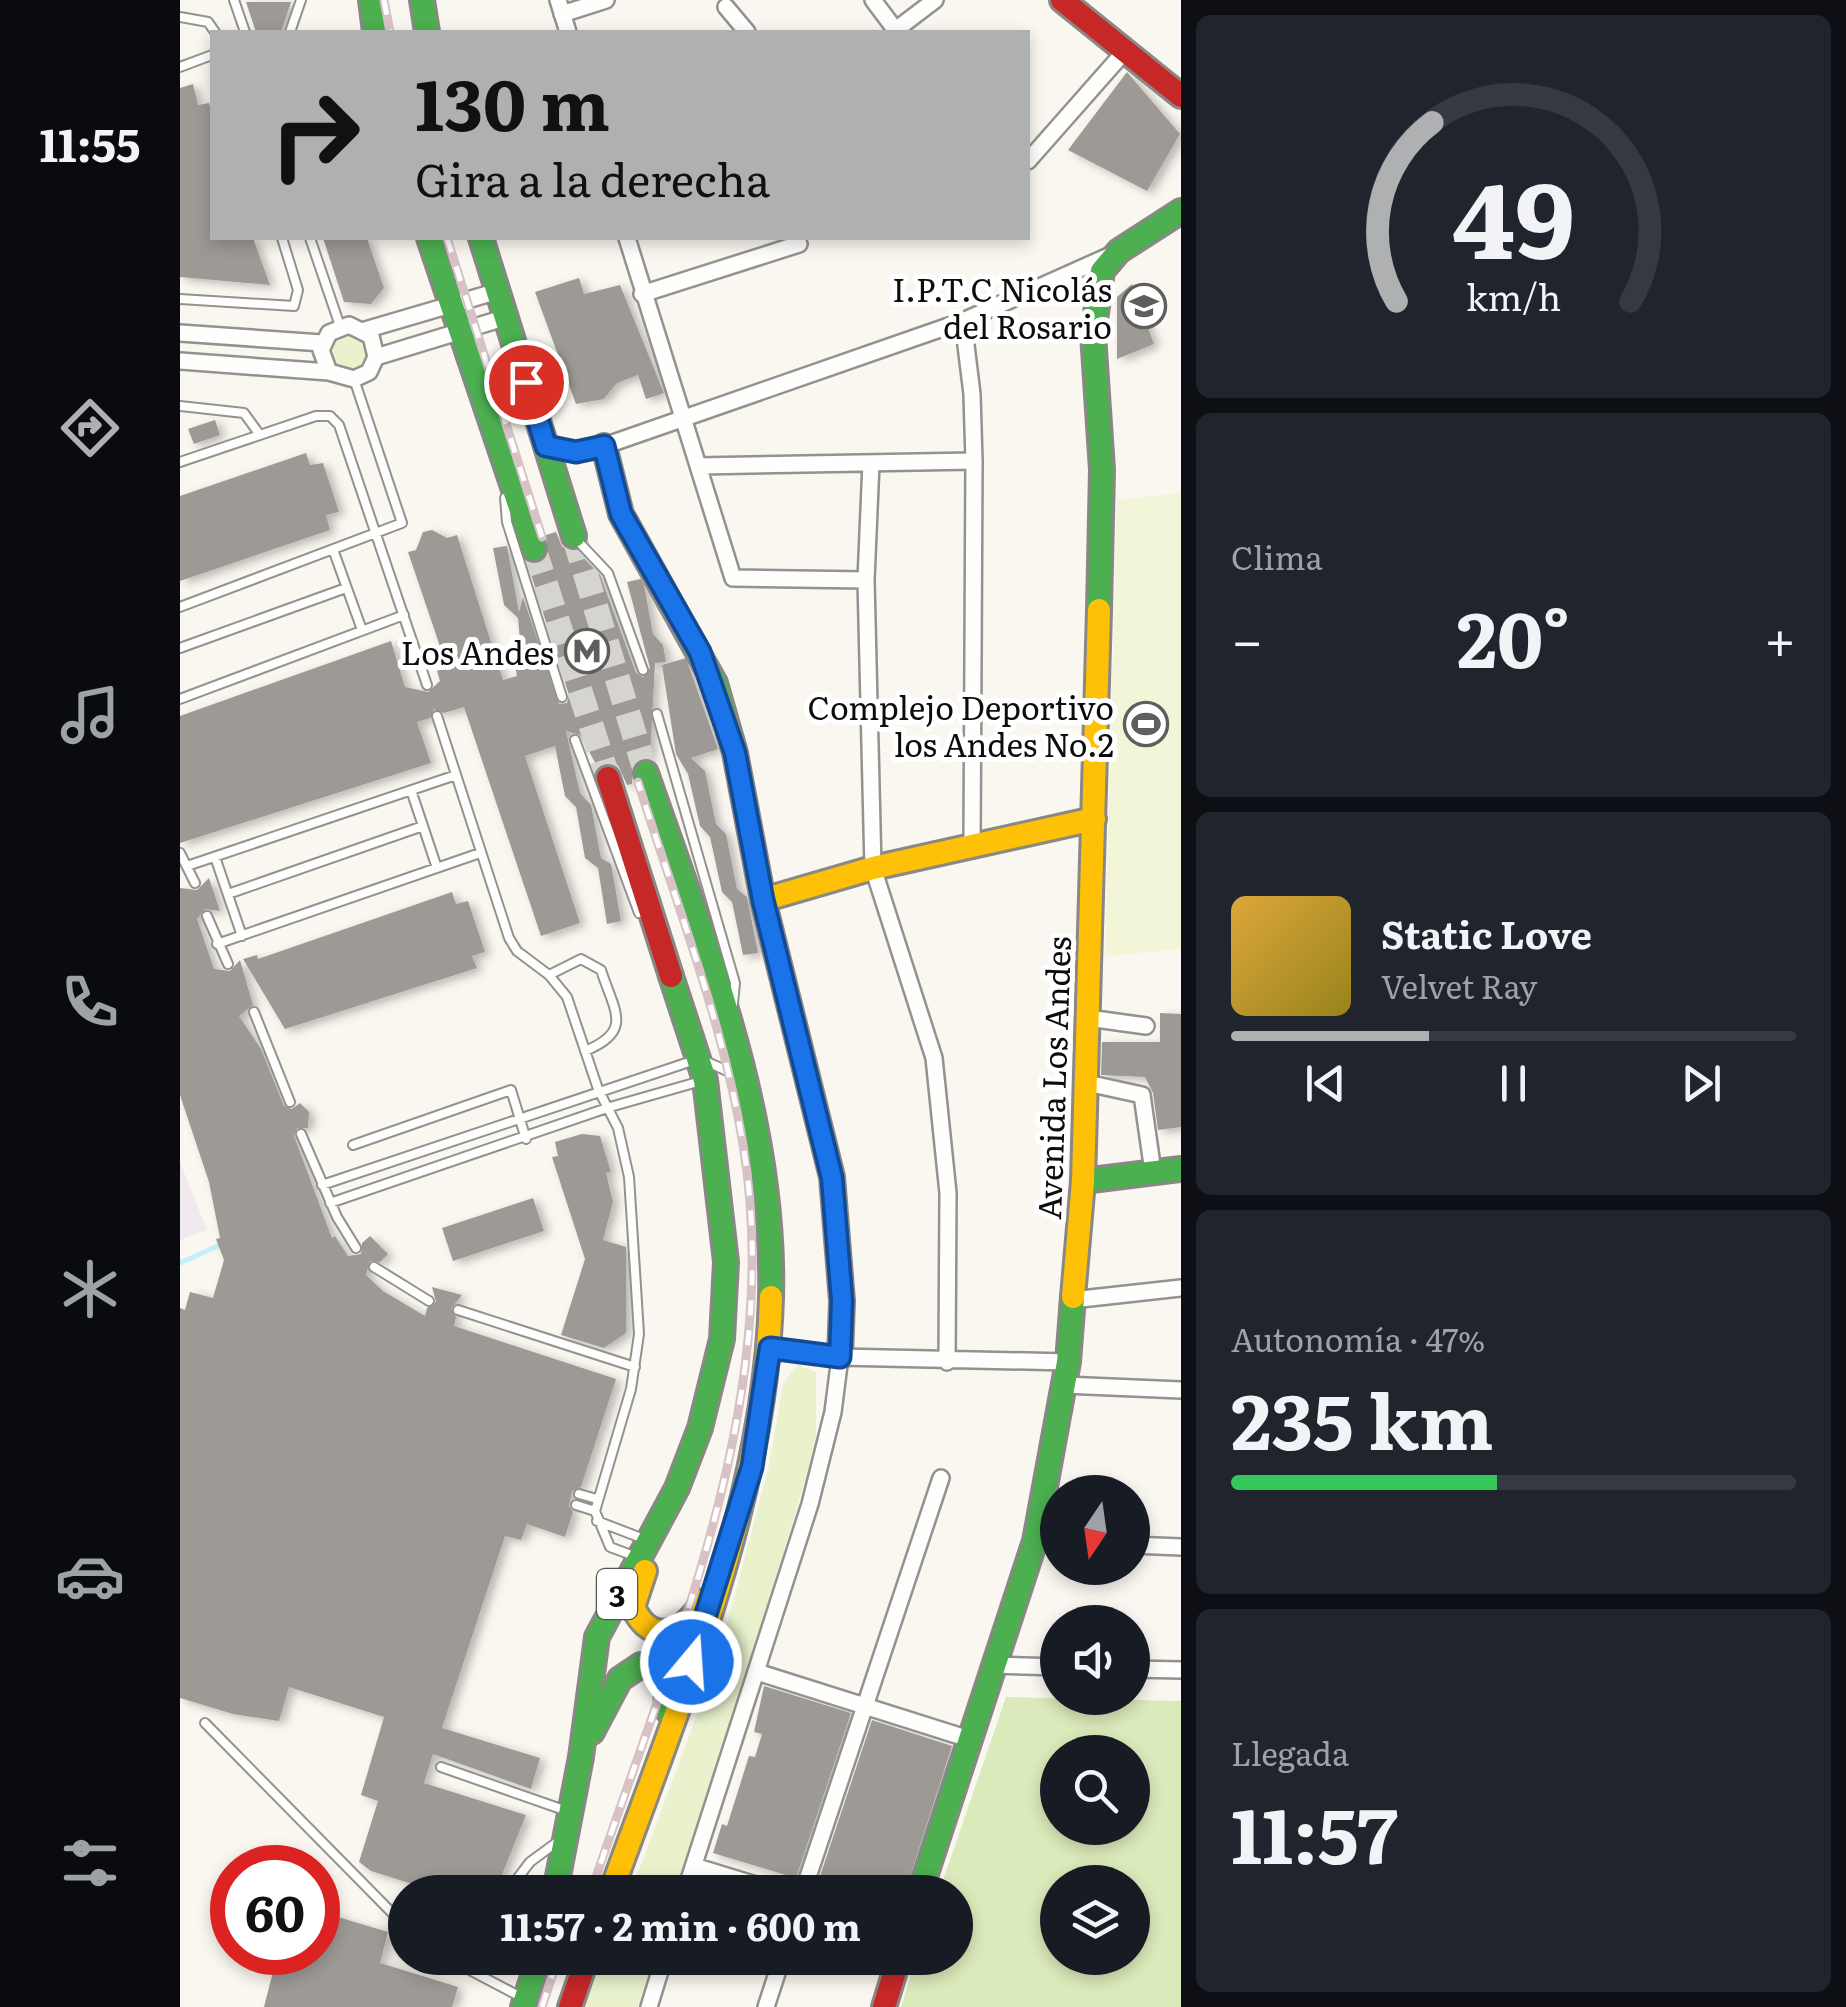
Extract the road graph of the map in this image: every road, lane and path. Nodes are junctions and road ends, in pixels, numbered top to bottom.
1 (234, 0) edge
2 (301, 0) edge
3 (371, 0) edge
4 (422, 0) edge
5 (606, 0) edge
6 (872, 0) edge
7 (935, 0) edge
8 (1062, 0) edge
9 (560, 7) edge
10 (726, 7) dead end
11 (180, 17) edge
12 (214, 30) edge
13 (244, 30) edge
14 (291, 30) edge
15 (375, 30) edge
16 (427, 30) edge
17 (745, 30) edge
18 (894, 30) edge
19 (898, 30) edge
20 (1125, 51) junction
21 (210, 56) edge
22 (180, 67) edge
23 (1181, 96) edge
24 (1030, 160) edge
25 (1181, 211) edge
26 (283, 240) edge
27 (311, 240) edge
28 (430, 240) edge
29 (482, 240) edge
30 (628, 240) edge
31 (800, 244) dead end
32 (1119, 251) junction
33 (498, 291) junction
34 (642, 294) junction
35 (180, 299) edge
36 (454, 303) junction
37 (507, 317) junction
38 (962, 321) junction
39 (340, 326) junction
40 (462, 329) junction
41 (365, 330) junction
42 (180, 333) edge
43 (322, 343) junction
44 (376, 357) junction
45 (180, 361) edge
46 (329, 372) junction
47 (354, 380) junction
48 (180, 406) edge
49 (684, 417) junction
50 (260, 435) junction
51 (546, 446) junction
52 (604, 446) junction
53 (974, 461) junction
54 (180, 462) edge
55 (506, 463) junction
56 (871, 463) junction
57 (699, 466) junction
58 (374, 536) junction
59 (574, 536) joint
60 (534, 549) tunnel mouth
61 (334, 552) junction
62 (866, 580) junction
63 (346, 588) junction
64 (180, 607) edge
65 (404, 614) junction
66 (362, 630) junction
67 (180, 648) edge
68 (643, 670) dead end
69 (427, 685) dead end
70 (562, 698) dead end
71 (180, 699) edge
72 (658, 714) dead end
73 (436, 716) dead end
74 (575, 740) dead end
75 (646, 773) tunnel mouth
76 (456, 775) junction
77 (608, 778) tunnel mouth
78 (411, 790) junction
79 (1094, 819) junction
80 (423, 826) junction
81 (972, 846) junction
82 (180, 853) edge
83 (480, 853) junction
84 (214, 857) junction
85 (187, 866) junction
86 (437, 868) junction
87 (873, 868) junction
88 (195, 883) dead end
89 (228, 894) junction
90 (763, 900) junction
91 (207, 916) dead end
92 (658, 935) junction
93 (242, 936) junction
94 (218, 944) junction
95 (228, 964) dead end
96 (549, 974) junction
97 (254, 1012) dead end
98 (1088, 1018) junction
99 (1146, 1026) dead end
100 (730, 1033) junction
101 (586, 1051) junction
102 (702, 1069) junction
103 (743, 1078) junction
104 (1086, 1083) junction
105 (598, 1088) junction
106 (290, 1102) dead end
107 (610, 1107) junction
108 (520, 1120) junction
109 (300, 1134) dead end
110 (526, 1139) junction
111 (353, 1145) dead end
112 (1181, 1169) edge
113 (1153, 1172) junction
114 (1083, 1181) junction
115 (322, 1185) junction
116 (330, 1203) junction
117 (356, 1248) dead end
118 (374, 1267) dead end
119 (1181, 1288) edge
120 (1072, 1300) junction
121 (429, 1301) dead end
122 (458, 1310) dead end
123 (770, 1348) junction
124 (840, 1357) junction
125 (948, 1362) junction
126 (636, 1367) junction
127 (1066, 1374) junction
128 (713, 1380) junction
129 (1181, 1390) edge
130 (752, 1467) junction
131 (1054, 1475) edge
132 (941, 1478) dead end
133 (579, 1494) dead end
134 (597, 1499) junction
135 (576, 1504) dead end
136 (595, 1511) junction
137 (598, 1521) junction
138 (1150, 1546) edge
139 (1181, 1547) edge
140 (643, 1549) junction
141 (1040, 1556) edge
142 (992, 1665) junction
143 (1040, 1666) edge
144 (1150, 1669) edge
145 (1181, 1670) edge
146 (756, 1672) junction
147 (866, 1706) junction
148 (205, 1723) dead end
149 (968, 1739) junction
150 (581, 1757) junction
151 (441, 1767) dead end
152 (570, 1823) junction
153 (630, 1840) junction
154 (694, 1866) junction
155 (520, 1875) edge
156 (559, 1875) edge
157 (617, 1875) edge
158 (691, 1875) edge
159 (723, 1875) edge
160 (810, 1875) edge
161 (925, 1875) edge
162 (388, 1909) edge
163 (475, 1975) edge
164 (533, 1975) edge
165 (582, 1975) edge
166 (659, 1975) edge
167 (776, 1975) edge
168 (894, 1975) edge
169 (524, 2003) edge
170 (570, 2007) edge
171 (649, 2007) edge
172 (766, 2007) edge
173 (884, 2007) edge

1 - 13 lane
2 - 14 lane
3 - 15 main road
4 - 16 main road
5 - 9 street
6 - 18 street
7 - 19 street
8 - 20 main road
10 - 17 street
11 - 12 lane
20 - 23 main road
20 - 24 street
21 - 22 lane
25 - 32 main road
26 - 35 lane
27 - 39 lane
28 - 36 main road
29 - 33 main road
30 - 34 street
31 - 34 street
32 - 38 street
32 - 79 main road, Avenida Los Andes
33 - 36 street
33 - 37 main road
34 - 49 street
36 - 40 main road
36 - 41 street
37 - 40 street
37 - 51 main road
38 - 49 street
38 - 53 street
39 - 41 street
39 - 43 street
40 - 44 street
40 - 55 main road
41 - 44 street
42 - 43 street
43 - 46 street
44 - 47 street
45 - 46 street
46 - 47 street
47 - 58 lane
48 - 50 lane
49 - 52 street
49 - 57 street
50 - 54 lane
50 - 58 lane
51 - 52 street
51 - 59 main road
52 - 90 main road
53 - 56 street
53 - 81 street
55 - 60 main road
55 - 70 lane
56 - 57 street
56 - 62 street
57 - 62 street
58 - 61 lane
58 - 65 lane
59 - 68 lane
61 - 63 lane
61 - 64 lane
62 - 87 street
63 - 66 lane
63 - 67 lane
65 - 66 lane
65 - 69 lane
66 - 71 lane
72 - 100 lane
73 - 76 lane
74 - 92 lane
75 - 100 main road
76 - 78 lane
76 - 83 lane
77 - 92 main road, 3
78 - 80 lane
78 - 84 lane
79 - 81 main road
79 - 98 main road, Avenida Los Andes
80 - 86 lane
80 - 89 lane
81 - 87 main road
82 - 85 lane
83 - 86 lane
83 - 96 lane
84 - 85 lane
84 - 89 lane
85 - 88 lane
86 - 93 lane
87 - 90 main road
87 - 125 street
89 - 93 lane
90 - 124 main road
91 - 94 lane
92 - 102 main road, 3
93 - 94 lane
94 - 95 lane
96 - 101 lane
96 - 101 lane
97 - 106 lane
98 - 99 street
98 - 104 main road, Avenida Los Andes
100 - 103 main road
101 - 105 lane
102 - 103 lane
102 - 105 lane
102 - 107 lane
102 - 128 main road, 3
103 - 123 main road
104 - 113 street
104 - 114 main road, Avenida Los Andes
105 - 107 lane
105 - 108 lane
107 - 110 lane
107 - 126 lane
108 - 110 lane
108 - 111 lane
108 - 115 lane
109 - 115 lane
110 - 116 lane
112 - 113 main road
113 - 114 main road
114 - 120 main road, Avenida Los Andes
115 - 116 lane
116 - 117 lane
118 - 121 lane
119 - 120 street
120 - 127 main road, Avenida Los Andes
122 - 126 lane
123 - 124 street
123 - 130 main road
124 - 125 street
124 - 146 street
125 - 127 street
126 - 134 lane
127 - 129 street
127 - 131 main road, Avenida Los Andes
128 - 130 main road
128 - 140 main road, 3
130 - 153 main road
132 - 147 street
133 - 134 lane
134 - 136 lane
135 - 136 lane
136 - 137 lane
137 - 140 lane
137 - 140 lane
138 - 139 street
140 - 150 main road, 3
141 - 142 main road, Avenida Los Andes
142 - 143 street
142 - 149 main road, Avenida Los Andes
144 - 145 street
146 - 147 street
146 - 154 street
147 - 149 street
147 - 160 street
148 - 162 lane
149 - 161 main road, Avenida Los Andes
150 - 152 main road, 3
150 - 153 main road
151 - 152 lane
152 - 155 lane
152 - 156 main road, 3
153 - 157 main road
154 - 158 street
154 - 159 street
163 - 169 lane
164 - 169 main road
165 - 170 main road
166 - 171 street
167 - 172 street
168 - 173 main road

